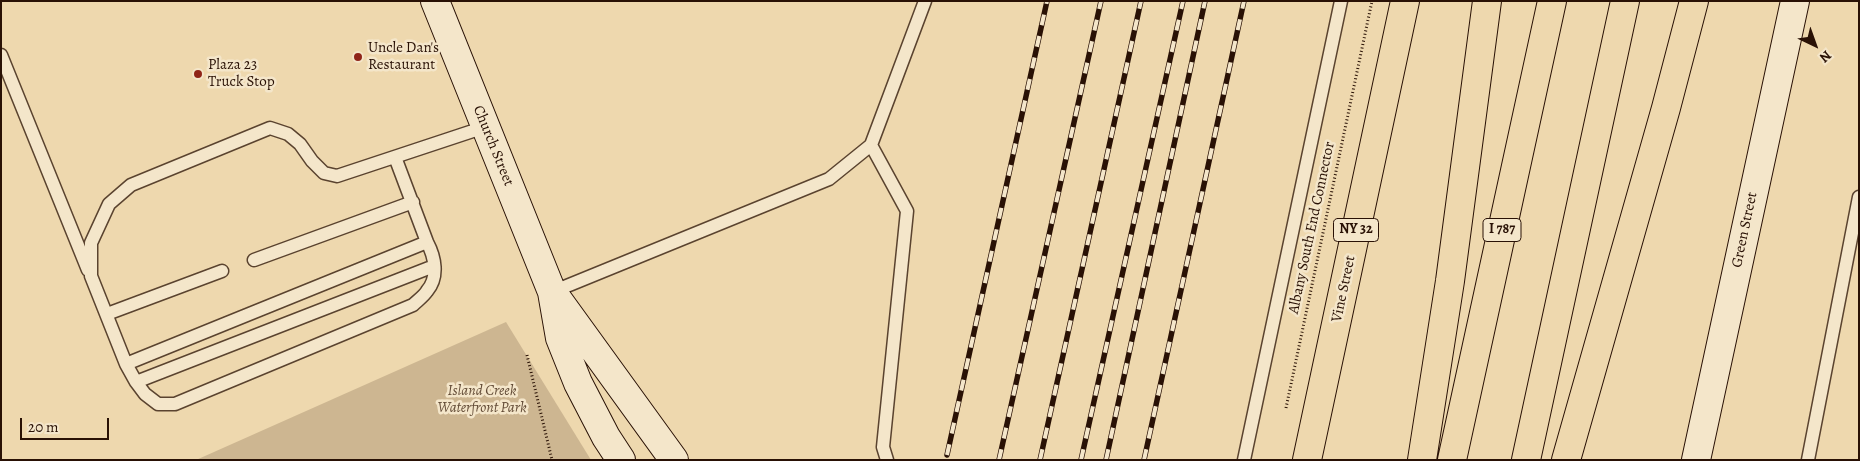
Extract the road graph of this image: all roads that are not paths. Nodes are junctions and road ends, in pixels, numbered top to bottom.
1 (434, 1) edge
2 (925, 1) edge
3 (1341, 1) edge
4 (1405, 1) edge
5 (1487, 1) edge
6 (1552, 1) edge
7 (1625, 1) edge
8 (1694, 1) edge
9 (1795, 1) edge
10 (1, 55) edge
11 (485, 127) junction
12 (871, 145) junction
13 (396, 156) junction
14 (1859, 197) edge
15 (413, 202) junction
16 (427, 242) junction
17 (254, 260) dead end
18 (434, 266) junction
19 (222, 271) dead end
20 (91, 276) junction
21 (552, 292) junction
22 (107, 314) junction
23 (126, 364) junction
24 (136, 382) junction
25 (622, 460) edge
26 (674, 460) edge
27 (887, 460) edge
28 (1244, 460) edge
29 (1307, 460) edge
30 (1422, 460) edge
31 (1452, 460) edge
32 (1526, 460) edge
33 (1566, 460) edge
34 (1696, 460) edge
35 (1808, 460) edge

1 - 11 street, Church Street
2 - 12 lane
3 - 28 lane
4 - 29 main road, Vine Street / NY 32
5 - 30 main road
6 - 31 main road, I 787
7 - 32 main road
8 - 33 main road
9 - 34 street, Green Street
10 - 20 lane
11 - 13 lane
11 - 21 street, Church Street
12 - 21 lane
12 - 27 lane
13 - 15 lane
13 - 20 lane
14 - 35 lane
15 - 16 lane
15 - 17 lane
16 - 18 lane
16 - 23 lane
18 - 24 lane
18 - 24 lane
19 - 22 lane
20 - 22 lane
21 - 25 street, Church Street
21 - 26 street, Church Street
22 - 23 lane
23 - 24 lane

